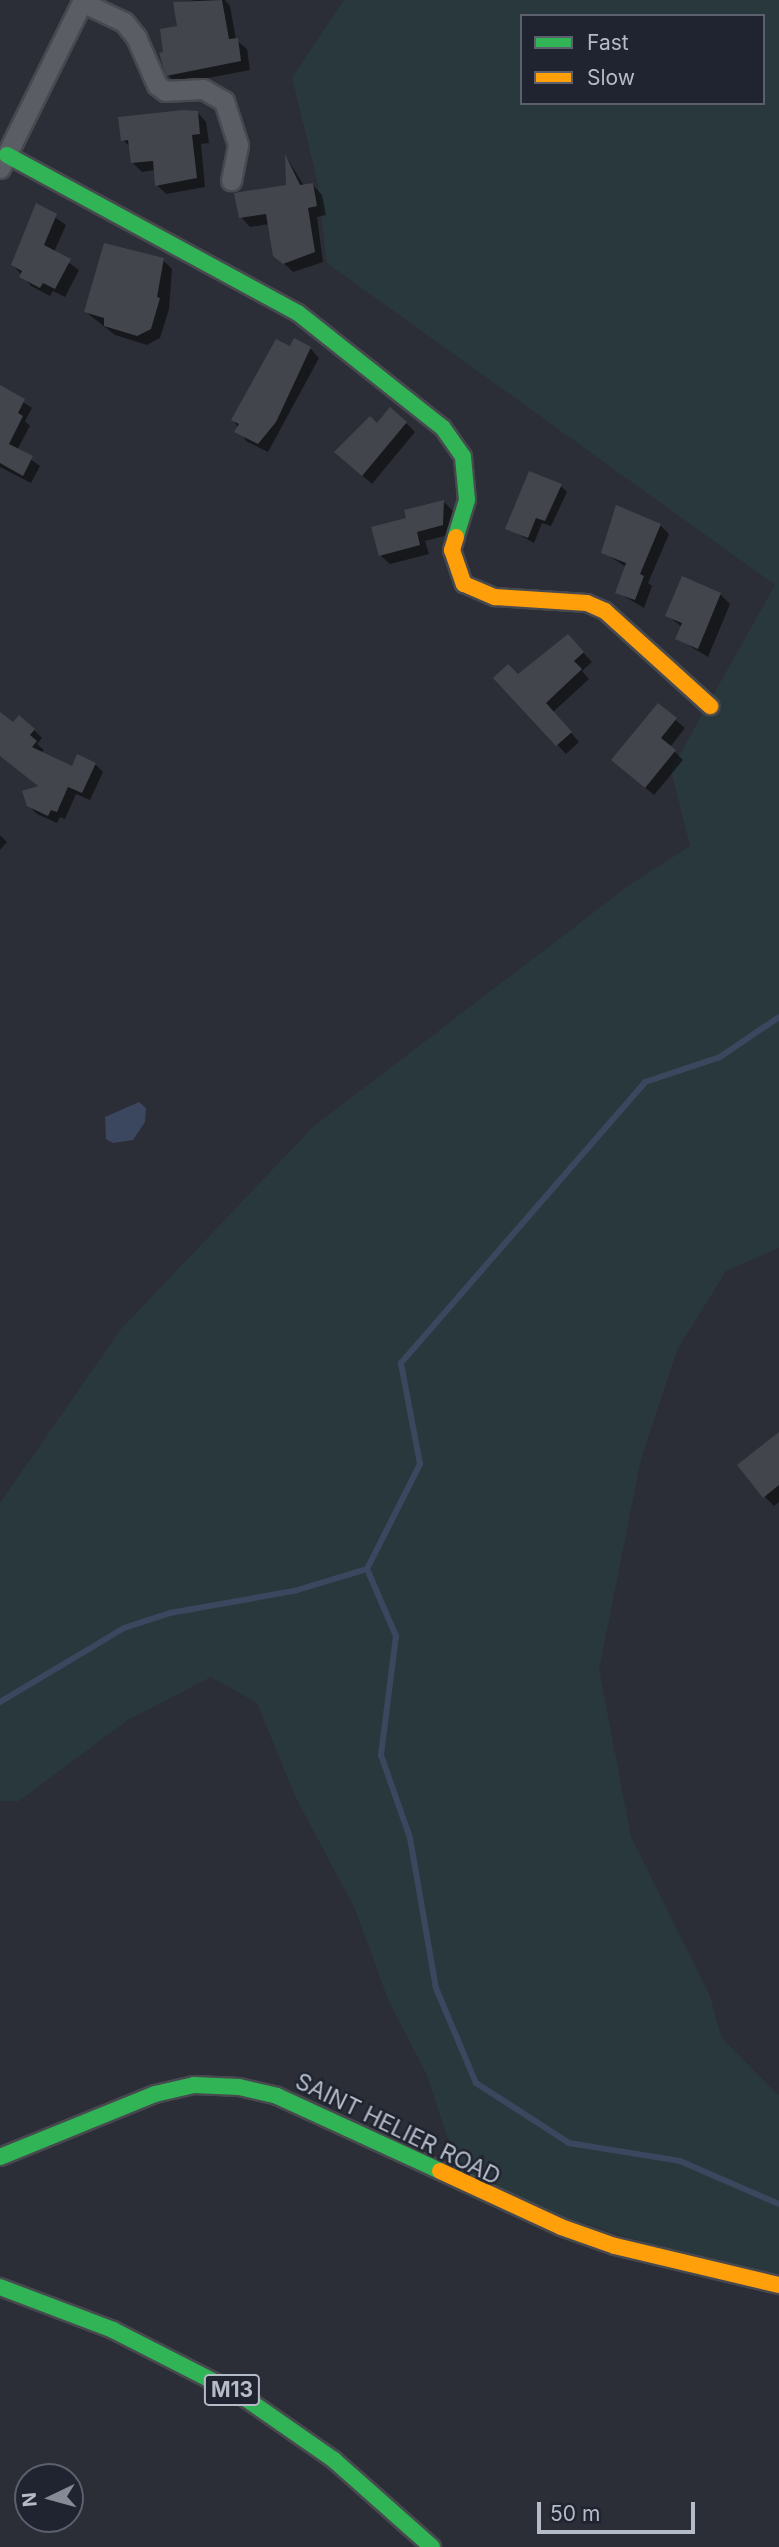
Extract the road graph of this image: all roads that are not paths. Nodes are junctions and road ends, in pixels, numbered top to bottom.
1 (83, 1) edge
2 (3, 161) edge
3 (231, 180) dead end
4 (710, 706) dead end
5 (0, 2157) edge
6 (779, 2285) edge
7 (0, 2287) edge
8 (432, 2547) edge

1 - 2 street
1 - 3 street
2 - 4 main road
5 - 6 main road, SAINT HELIER ROAD
7 - 8 main road, M13

